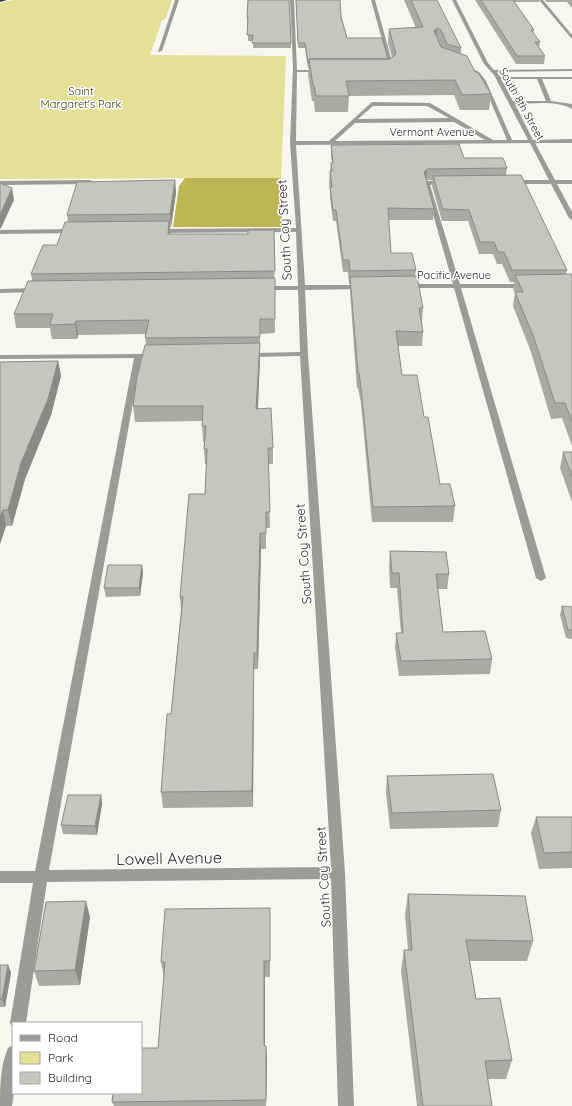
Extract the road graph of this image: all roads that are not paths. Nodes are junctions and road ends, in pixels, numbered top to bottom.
1 (5, 0) edge
2 (176, 0) edge
3 (292, 0) edge
4 (372, 0) edge
5 (454, 0) edge
6 (541, 0) edge
7 (0, 1) edge
8 (572, 38) edge
9 (160, 51) dead end
10 (462, 65) edge
11 (572, 70) edge
12 (295, 71) junction
13 (326, 71) edge
14 (388, 71) edge
15 (492, 71) junction
16 (498, 78) junction
17 (539, 78) junction
18 (572, 78) edge
19 (549, 102) junction
20 (511, 103) junction
21 (571, 105) edge
22 (456, 120) junction
23 (354, 121) junction
24 (510, 141) junction
25 (532, 141) junction
26 (491, 142) junction
27 (572, 142) edge
28 (292, 143) junction
29 (330, 143) junction
30 (572, 178) edge
31 (552, 180) junction
32 (96, 182) edge
33 (450, 182) edge
34 (506, 182) edge
35 (572, 182) edge
36 (0, 183) edge
37 (572, 218) edge
38 (299, 230) junction
39 (79, 231) edge
40 (150, 231) edge
41 (0, 232) edge
42 (395, 286) edge
43 (458, 286) junction
44 (534, 286) edge
45 (302, 287) junction
46 (372, 287) edge
47 (254, 288) edge
48 (0, 290) edge
49 (48, 290) edge
50 (304, 354) junction
51 (240, 355) edge
52 (138, 356) junction
53 (154, 356) edge
54 (0, 357) edge
55 (541, 578) dead end
56 (338, 873) junction
57 (41, 876) junction
58 (0, 877) edge
59 (18, 1022) edge
60 (12, 1059) edge
61 (4, 1106) edge
62 (346, 1106) edge

1 - 7 highway
2 - 9 street
3 - 12 street, South Coy Street
4 - 14 street
5 - 15 street, South 8th Street
6 - 8 street
10 - 24 street
11 - 15 street
12 - 13 street
12 - 28 street, South Coy Street
15 - 16 street, South 8th Street
16 - 17 street
16 - 20 street, South 8th Street
17 - 18 street
17 - 19 street
19 - 20 street
19 - 21 street
20 - 25 street, South 8th Street
22 - 23 street
22 - 23 street
22 - 26 street
23 - 29 street
24 - 25 street, Vermont Avenue
24 - 26 street, Vermont Avenue
25 - 27 street, Vermont Avenue
25 - 31 street, South 8th Street
26 - 29 street, Vermont Avenue
28 - 29 street, Vermont Avenue
28 - 38 street, South Coy Street
30 - 31 street
31 - 34 street
31 - 35 street
31 - 37 street, South 8th Street
32 - 36 street
33 - 43 street
38 - 40 street
38 - 45 street, South Coy Street
39 - 41 street
42 - 43 street, Pacific Avenue
43 - 44 street, Pacific Avenue
43 - 55 street
45 - 46 street
45 - 47 street
45 - 50 street, South Coy Street
48 - 49 street
50 - 51 street
50 - 56 street, South Coy Street
52 - 53 street
52 - 54 street
52 - 57 street
56 - 57 street, Lowell Avenue
56 - 62 street, South Coy Street
57 - 58 street, Lowell Avenue
57 - 59 street
60 - 61 street

